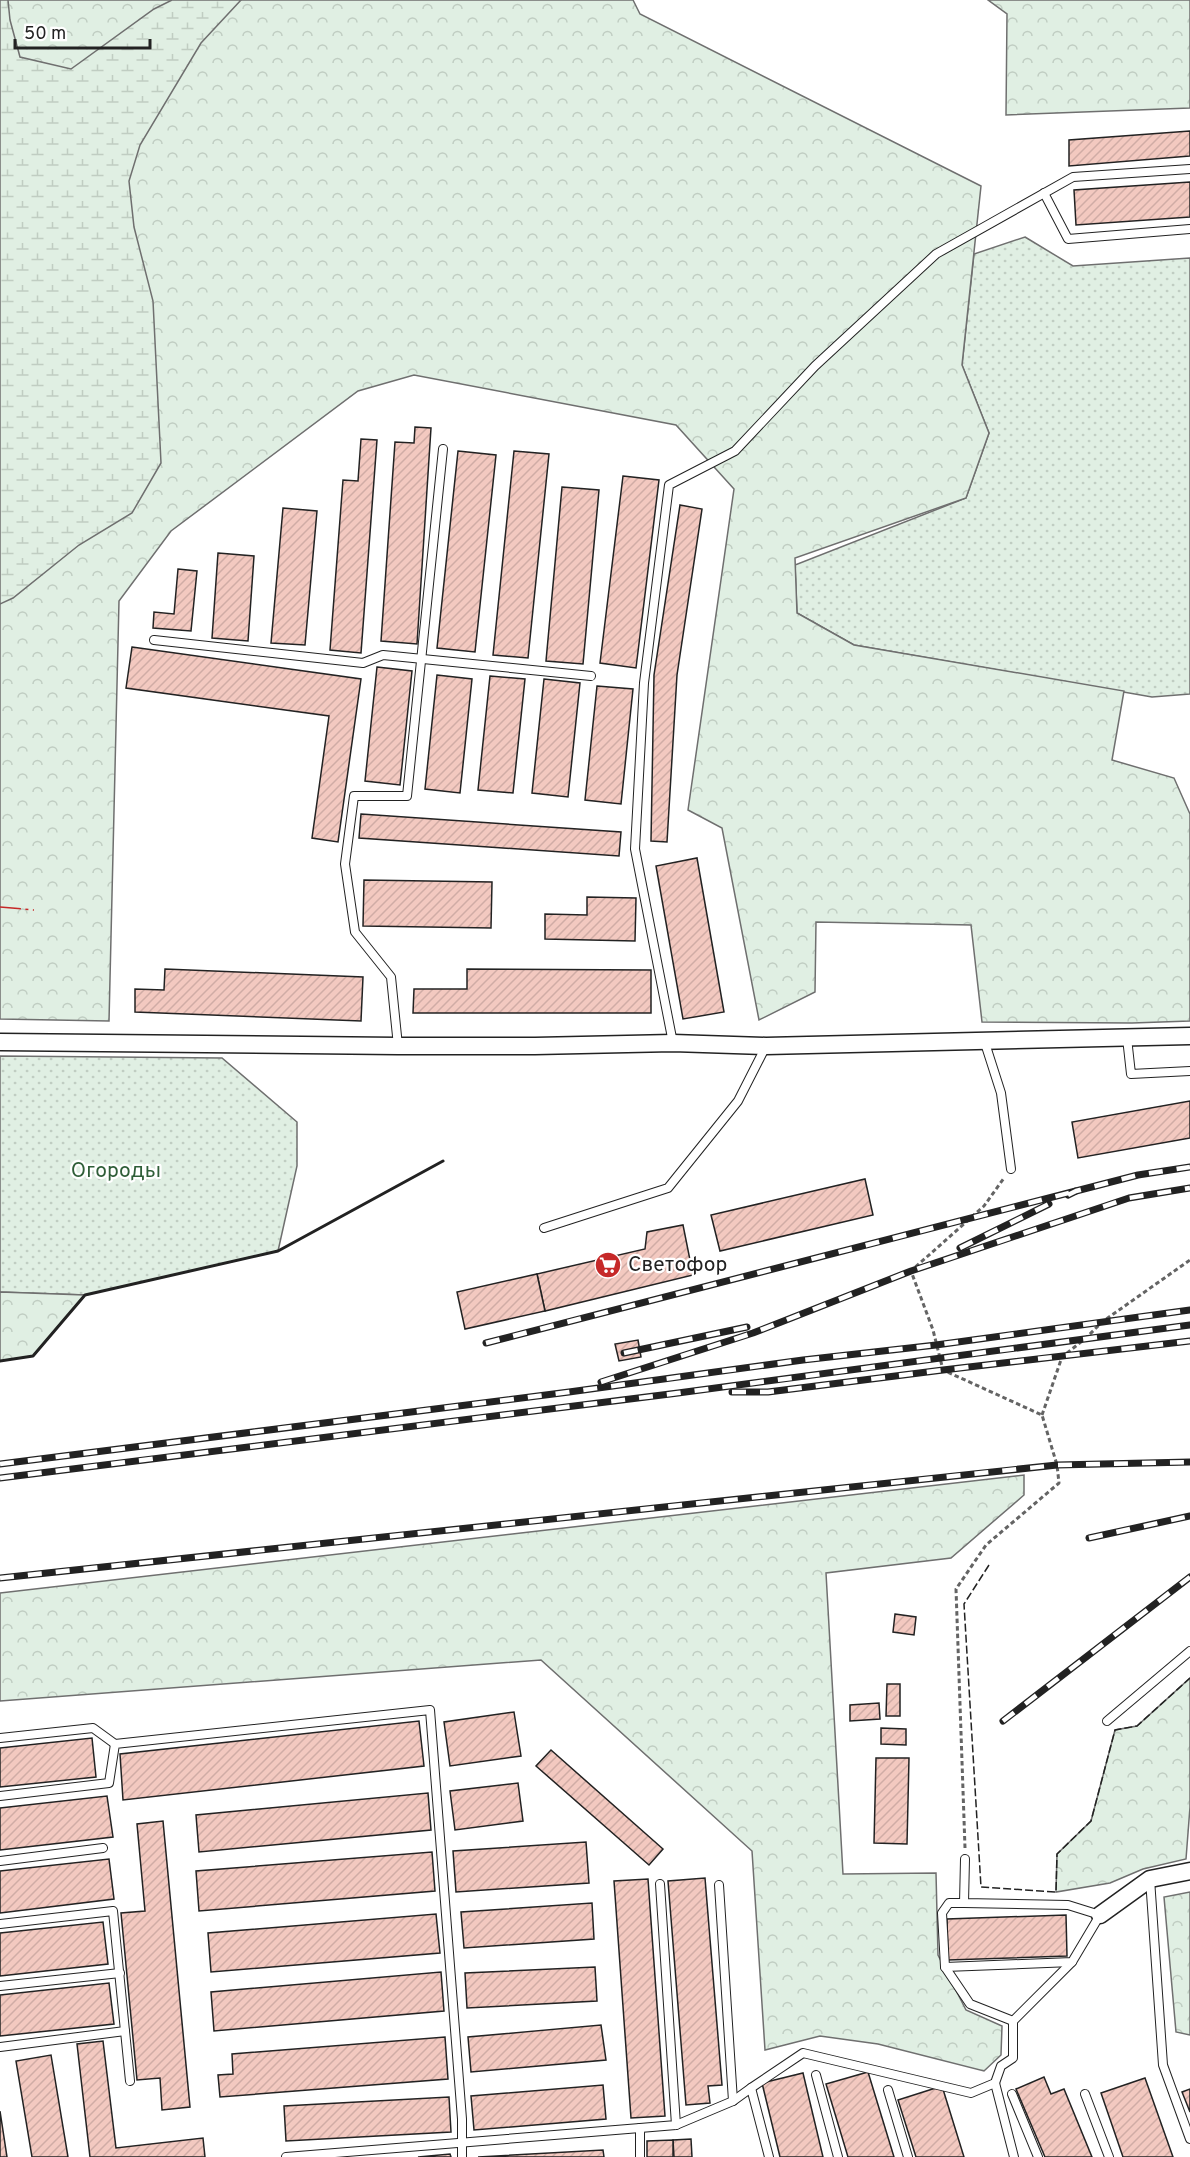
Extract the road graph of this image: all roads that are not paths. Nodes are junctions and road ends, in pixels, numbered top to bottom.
1 (1190, 170) edge
2 (1044, 193) junction
3 (1190, 229) edge
4 (443, 449) dead end
5 (154, 640) dead end
6 (421, 658) junction
7 (591, 676) dead end
8 (1190, 1036) edge
9 (1127, 1038) junction
10 (984, 1040) junction
11 (0, 1042) edge
12 (673, 1043) junction
13 (398, 1046) junction
14 (766, 1046) junction
15 (1190, 1071) edge
16 (1011, 1169) road end
17 (544, 1228) dead end
18 (1190, 1651) edge
19 (1107, 1721) dead end
20 (0, 1738) edge
21 (115, 1744) junction
22 (0, 1796) edge
23 (103, 1848) dead end
24 (965, 1859) road end
25 (0, 1861) edge
26 (1190, 1871) edge
27 (1150, 1879) junction
28 (660, 1884) dead end
29 (719, 1885) dead end
30 (964, 1903) junction
31 (1100, 1915) junction
32 (0, 1924) edge
33 (1072, 1962) junction
34 (945, 1967) junction
35 (120, 1972) junction
36 (0, 1986) edge
37 (1013, 2021) junction
38 (125, 2031) junction
39 (0, 2047) edge
40 (816, 2075) dead end
41 (130, 2081) dead end
42 (995, 2083) junction
43 (751, 2088) junction
44 (888, 2090) dead end
45 (1012, 2094) dead end
46 (1085, 2094) dead end
47 (733, 2101) junction
48 (676, 2125) junction
49 (639, 2128) junction
50 (1190, 2139) edge
51 (462, 2142) junction
52 (286, 2157) edge
53 (462, 2157) edge
54 (640, 2157) edge
55 (769, 2157) edge
56 (838, 2157) edge
57 (908, 2157) edge
58 (1014, 2157) edge
59 (1038, 2157) edge
60 (1109, 2157) edge

1 - 2 lane
2 - 3 lane
2 - 12 lane
4 - 6 lane
5 - 6 lane
6 - 7 lane
6 - 13 lane
8 - 9 street
9 - 10 street
9 - 15 lane
10 - 14 street
10 - 16 lane
11 - 13 street
12 - 13 street
12 - 14 street
14 - 17 lane
18 - 19 lane
20 - 21 lane
21 - 22 lane
21 - 51 lane
23 - 25 lane
24 - 30 lane
26 - 27 street
27 - 31 street
27 - 50 lane
28 - 48 lane
29 - 47 lane
30 - 31 lane
30 - 34 lane
31 - 33 lane
32 - 35 lane
33 - 34 lane
33 - 37 lane
34 - 37 lane
35 - 36 lane
35 - 38 lane
37 - 42 lane
38 - 39 lane
38 - 41 lane
40 - 56 lane
42 - 43 lane
42 - 58 lane
43 - 47 lane
43 - 55 lane
44 - 57 lane
45 - 59 lane
46 - 60 lane
47 - 48 lane
48 - 49 lane
49 - 51 lane
49 - 54 lane
51 - 52 lane
51 - 53 lane

